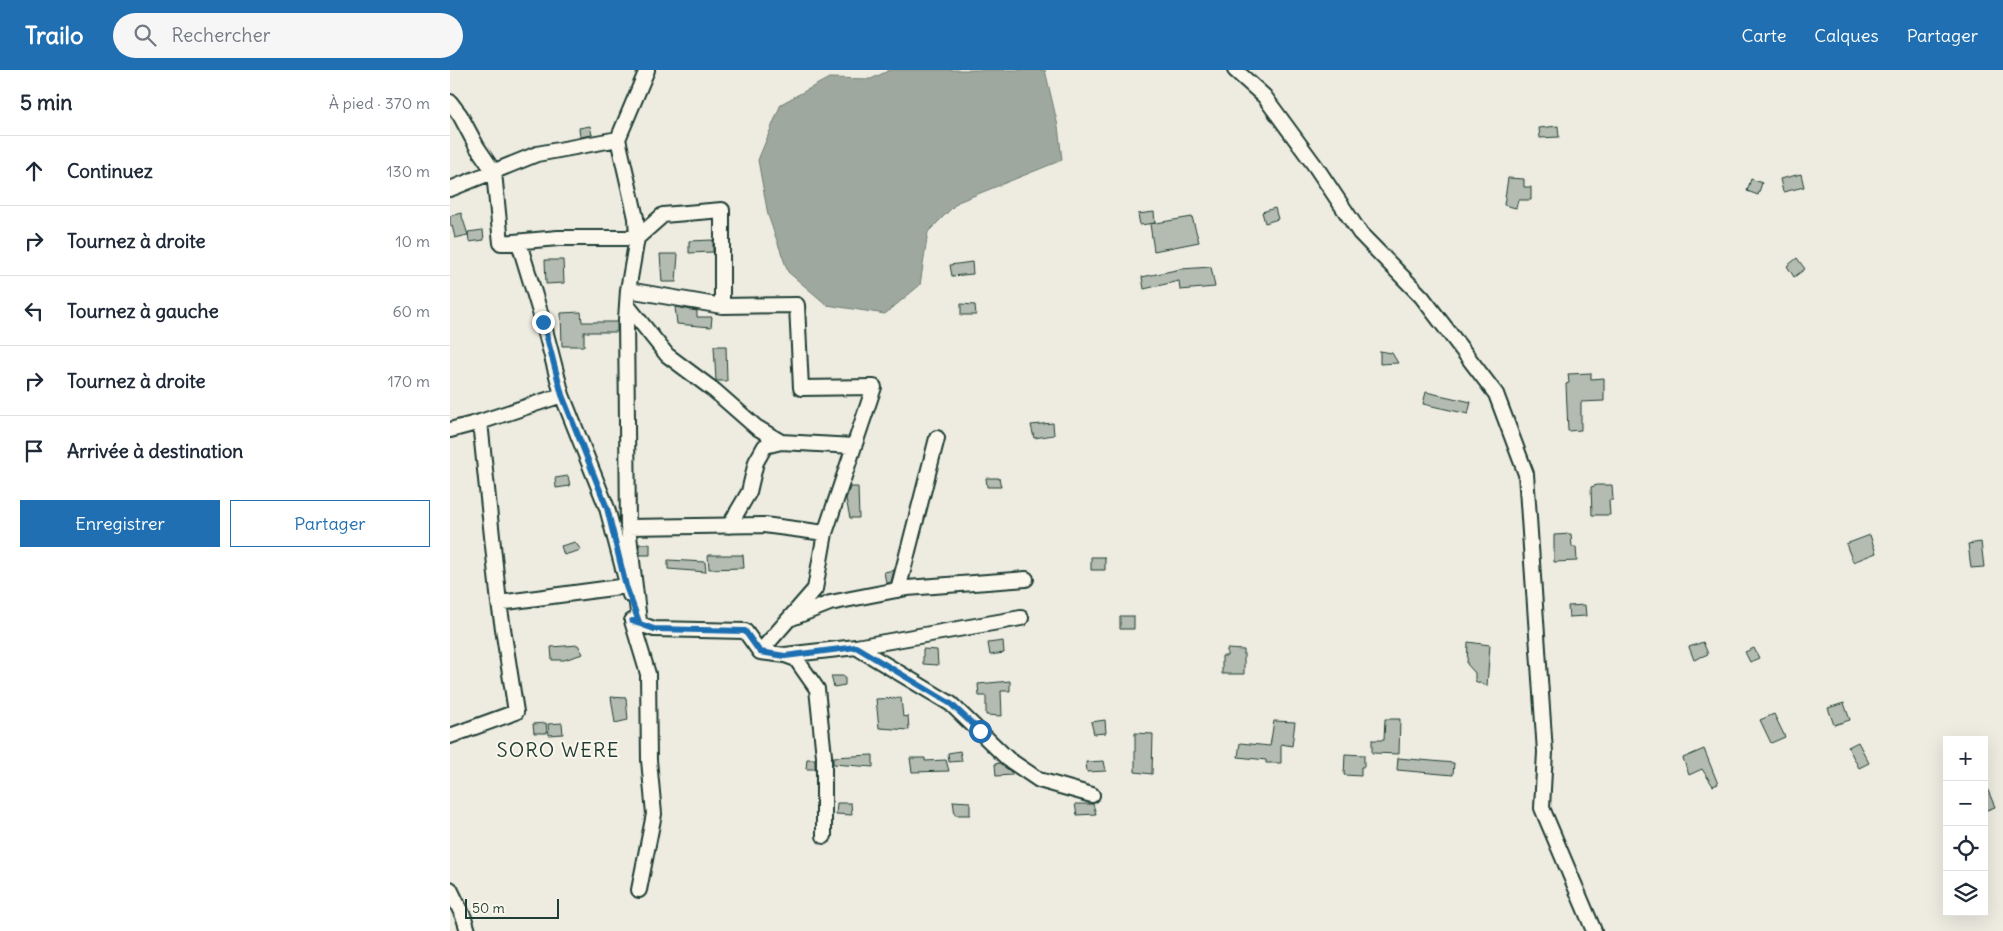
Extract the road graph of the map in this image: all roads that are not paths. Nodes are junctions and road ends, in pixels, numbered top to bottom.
1 (647, 70) edge
2 (1235, 70) edge
3 (450, 102) edge
4 (618, 140) junction
5 (494, 172) junction
6 (450, 189) edge
7 (637, 238) junction
8 (501, 243) junction
9 (628, 290) junction
10 (627, 304) junction
11 (722, 306) junction
12 (562, 395) junction
13 (480, 422) junction
14 (450, 430) edge
15 (937, 438) dead end
16 (781, 442) junction
17 (854, 446) junction
18 (729, 526) junction
19 (628, 527) junction
20 (825, 533) junction
21 (1026, 579) dead end
22 (626, 586) junction
23 (898, 590) junction
24 (499, 603) junction
25 (1021, 618) dead end
26 (789, 619) junction
27 (635, 621) junction
28 (856, 647) junction
29 (760, 652) junction
30 (785, 656) junction
31 (450, 736) edge
32 (1092, 796) dead end
33 (824, 836) dead end
34 (450, 890) edge
35 (639, 890) dead end
36 (468, 931) edge
37 (1594, 931) edge

1 - 4 street
2 - 37 street
3 - 5 street
4 - 5 street
4 - 7 street
5 - 6 street
5 - 8 street
7 - 8 street
7 - 9 street
7 - 11 street
8 - 12 street
9 - 10 street
9 - 11 street
10 - 16 street
10 - 19 street
11 - 17 street
12 - 13 street
12 - 22 street
13 - 14 street
13 - 24 street
15 - 23 street
16 - 17 street
16 - 18 street
17 - 20 street
18 - 19 street
18 - 20 street
19 - 27 street
20 - 26 street
21 - 23 street
22 - 24 street
22 - 27 street
23 - 26 street
24 - 31 street
25 - 28 street
26 - 29 street
27 - 29 street
27 - 35 street
28 - 30 street
28 - 32 street
29 - 30 street
30 - 33 street
34 - 36 street

